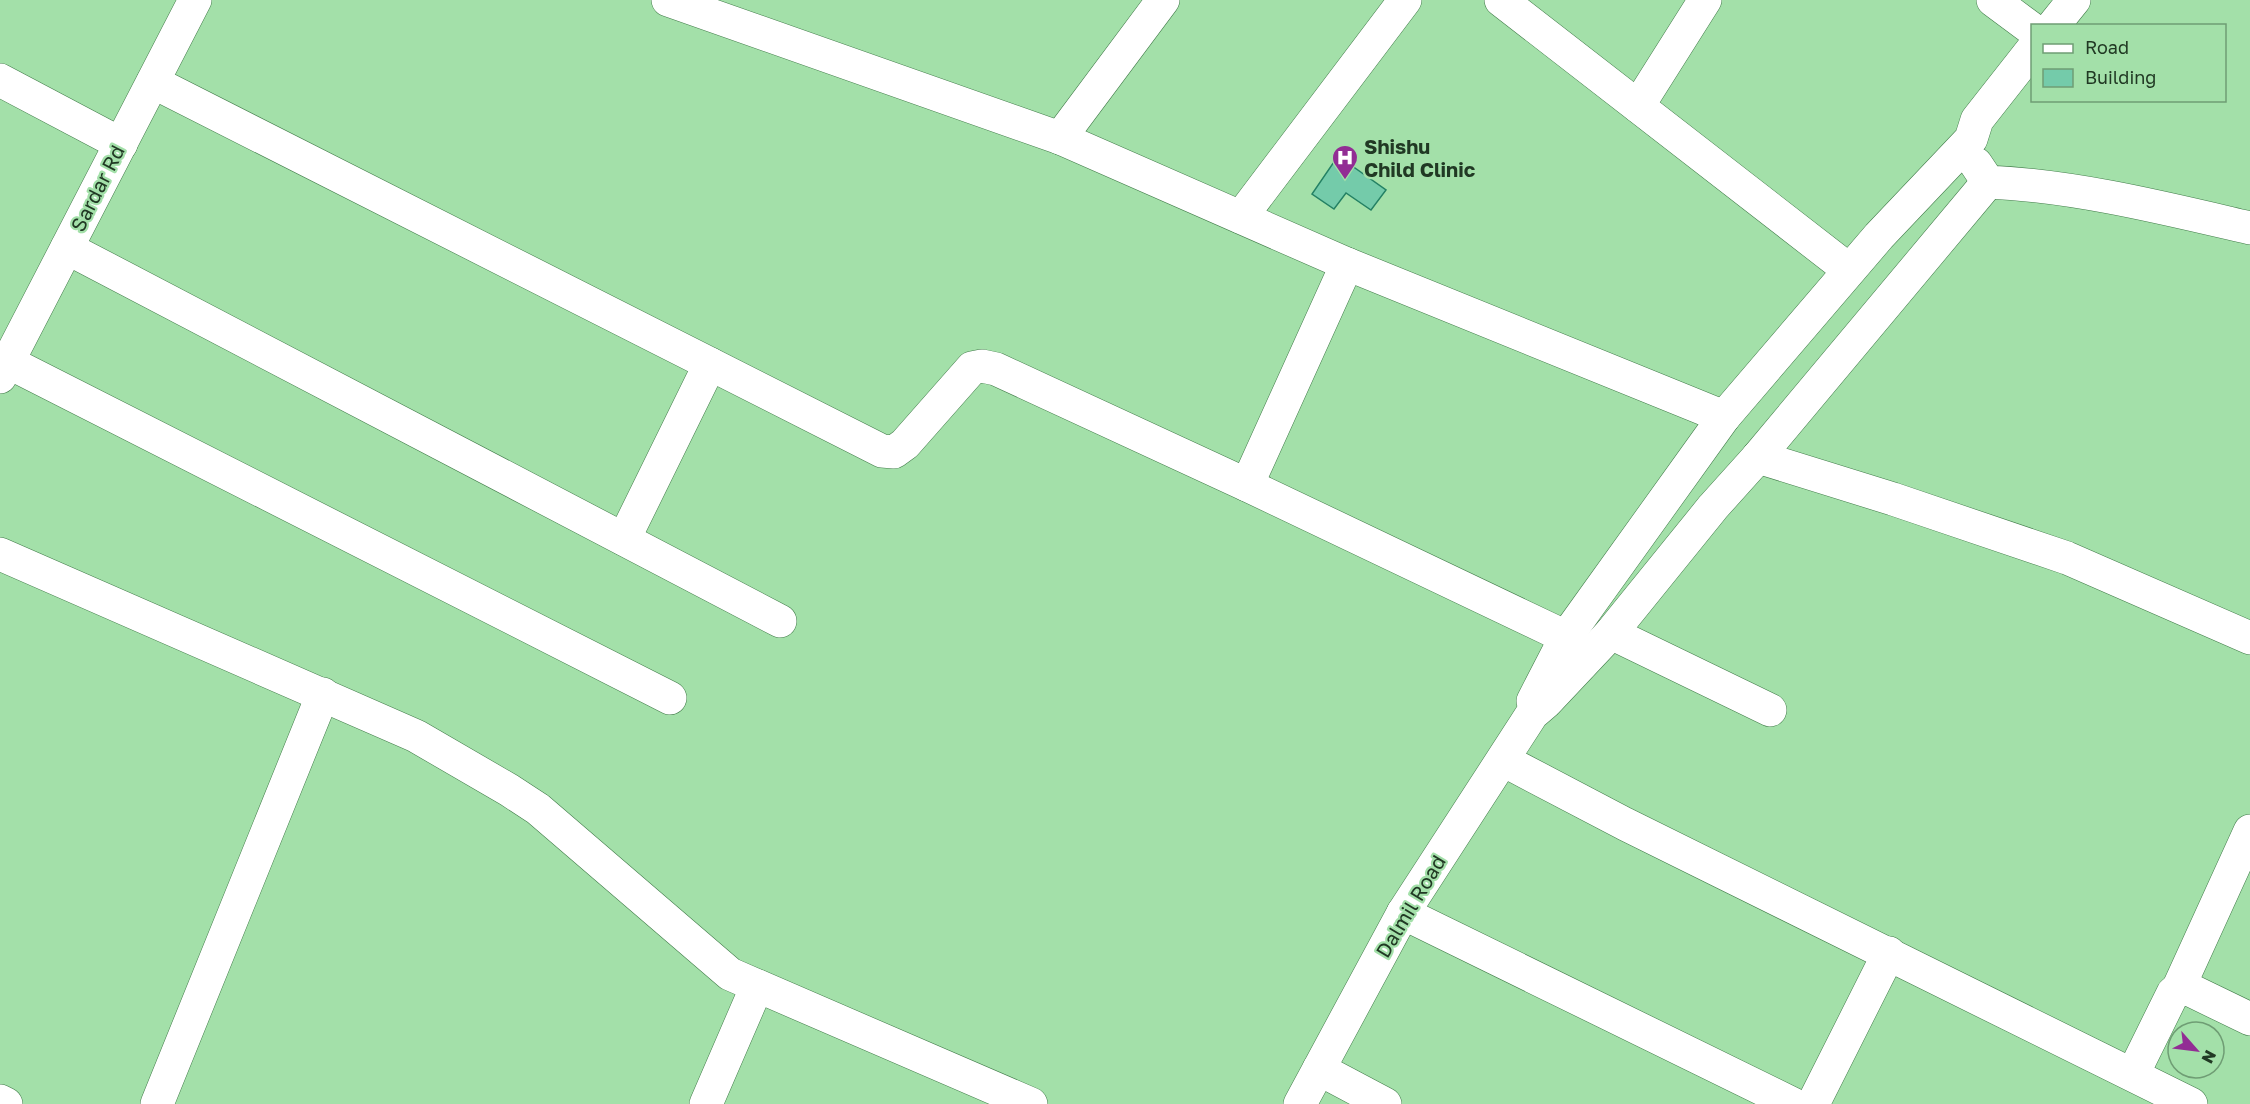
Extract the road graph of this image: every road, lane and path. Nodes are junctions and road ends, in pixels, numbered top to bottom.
1 (195, 0) edge
2 (668, 0) edge
3 (1163, 0) edge
4 (1405, 0) edge
5 (1501, 0) edge
6 (1705, 0) edge
7 (1993, 0) edge
8 (2074, 0) edge
9 (744, 13) edge
10 (2055, 24) edge
11 (2031, 28) edge
12 (2031, 51) edge
13 (0, 80) edge
14 (153, 82) junction
15 (1638, 106) junction
16 (1060, 138) junction
17 (1971, 139) junction
18 (121, 144) junction
19 (1988, 182) junction
20 (1241, 217) junction
21 (2250, 228) edge
22 (67, 248) junction
23 (1347, 264) junction
24 (1849, 270) junction
25 (7, 351) edge
26 (710, 364) junction
27 (1724, 417) junction
28 (1758, 457) junction
29 (1247, 485) junction
30 (624, 539) junction
31 (0, 554) edge
32 (780, 621) dead end
33 (1611, 633) junction
34 (1566, 637) junction
35 (2250, 638) edge
36 (323, 694) junction
37 (670, 698) dead end
38 (1770, 710) dead end
39 (1532, 714) junction
40 (1503, 760) junction
41 (2250, 831) edge
42 (1403, 913) junction
43 (1889, 953) junction
44 (757, 986) junction
45 (2178, 989) junction
46 (2250, 1019) edge
47 (1319, 1069) junction
48 (2133, 1074) junction
49 (0, 1101) edge
50 (6, 1104) edge
51 (157, 1104) edge
52 (706, 1104) edge
53 (1031, 1104) edge
54 (1300, 1104) edge
55 (1385, 1104) edge
56 (1793, 1104) edge
57 (1813, 1104) edge
58 (2191, 1104) edge

1 - 14 street, Sardar Rd
2 - 9 street
3 - 16 street
4 - 20 street
5 - 15 street
6 - 15 street
7 - 11 street
8 - 10 street
9 - 16 street
12 - 17 street
13 - 18 street
14 - 18 street, Sardar Rd
14 - 26 street
15 - 24 street
16 - 20 street
17 - 19 street
17 - 24 street
18 - 22 street, Sardar Rd
19 - 21 street
19 - 28 street
20 - 23 street
22 - 25 street, Sardar Rd
22 - 30 street
23 - 27 street
23 - 29 street
24 - 27 street
25 - 37 street
26 - 29 street
26 - 30 street
27 - 34 street
28 - 33 street
28 - 35 street
29 - 34 street
30 - 32 street
31 - 36 street
33 - 38 street
33 - 39 street
34 - 39 street
36 - 44 street
36 - 51 street
39 - 40 street, Dalmil Road
40 - 42 street, Dalmil Road
40 - 43 street
41 - 45 street
42 - 47 street, Dalmil Road
42 - 56 street
43 - 48 street
43 - 57 street
44 - 52 street
44 - 53 street
45 - 46 street
45 - 48 street
47 - 54 street, Dalmil Road
47 - 55 street
48 - 58 street
49 - 50 street

